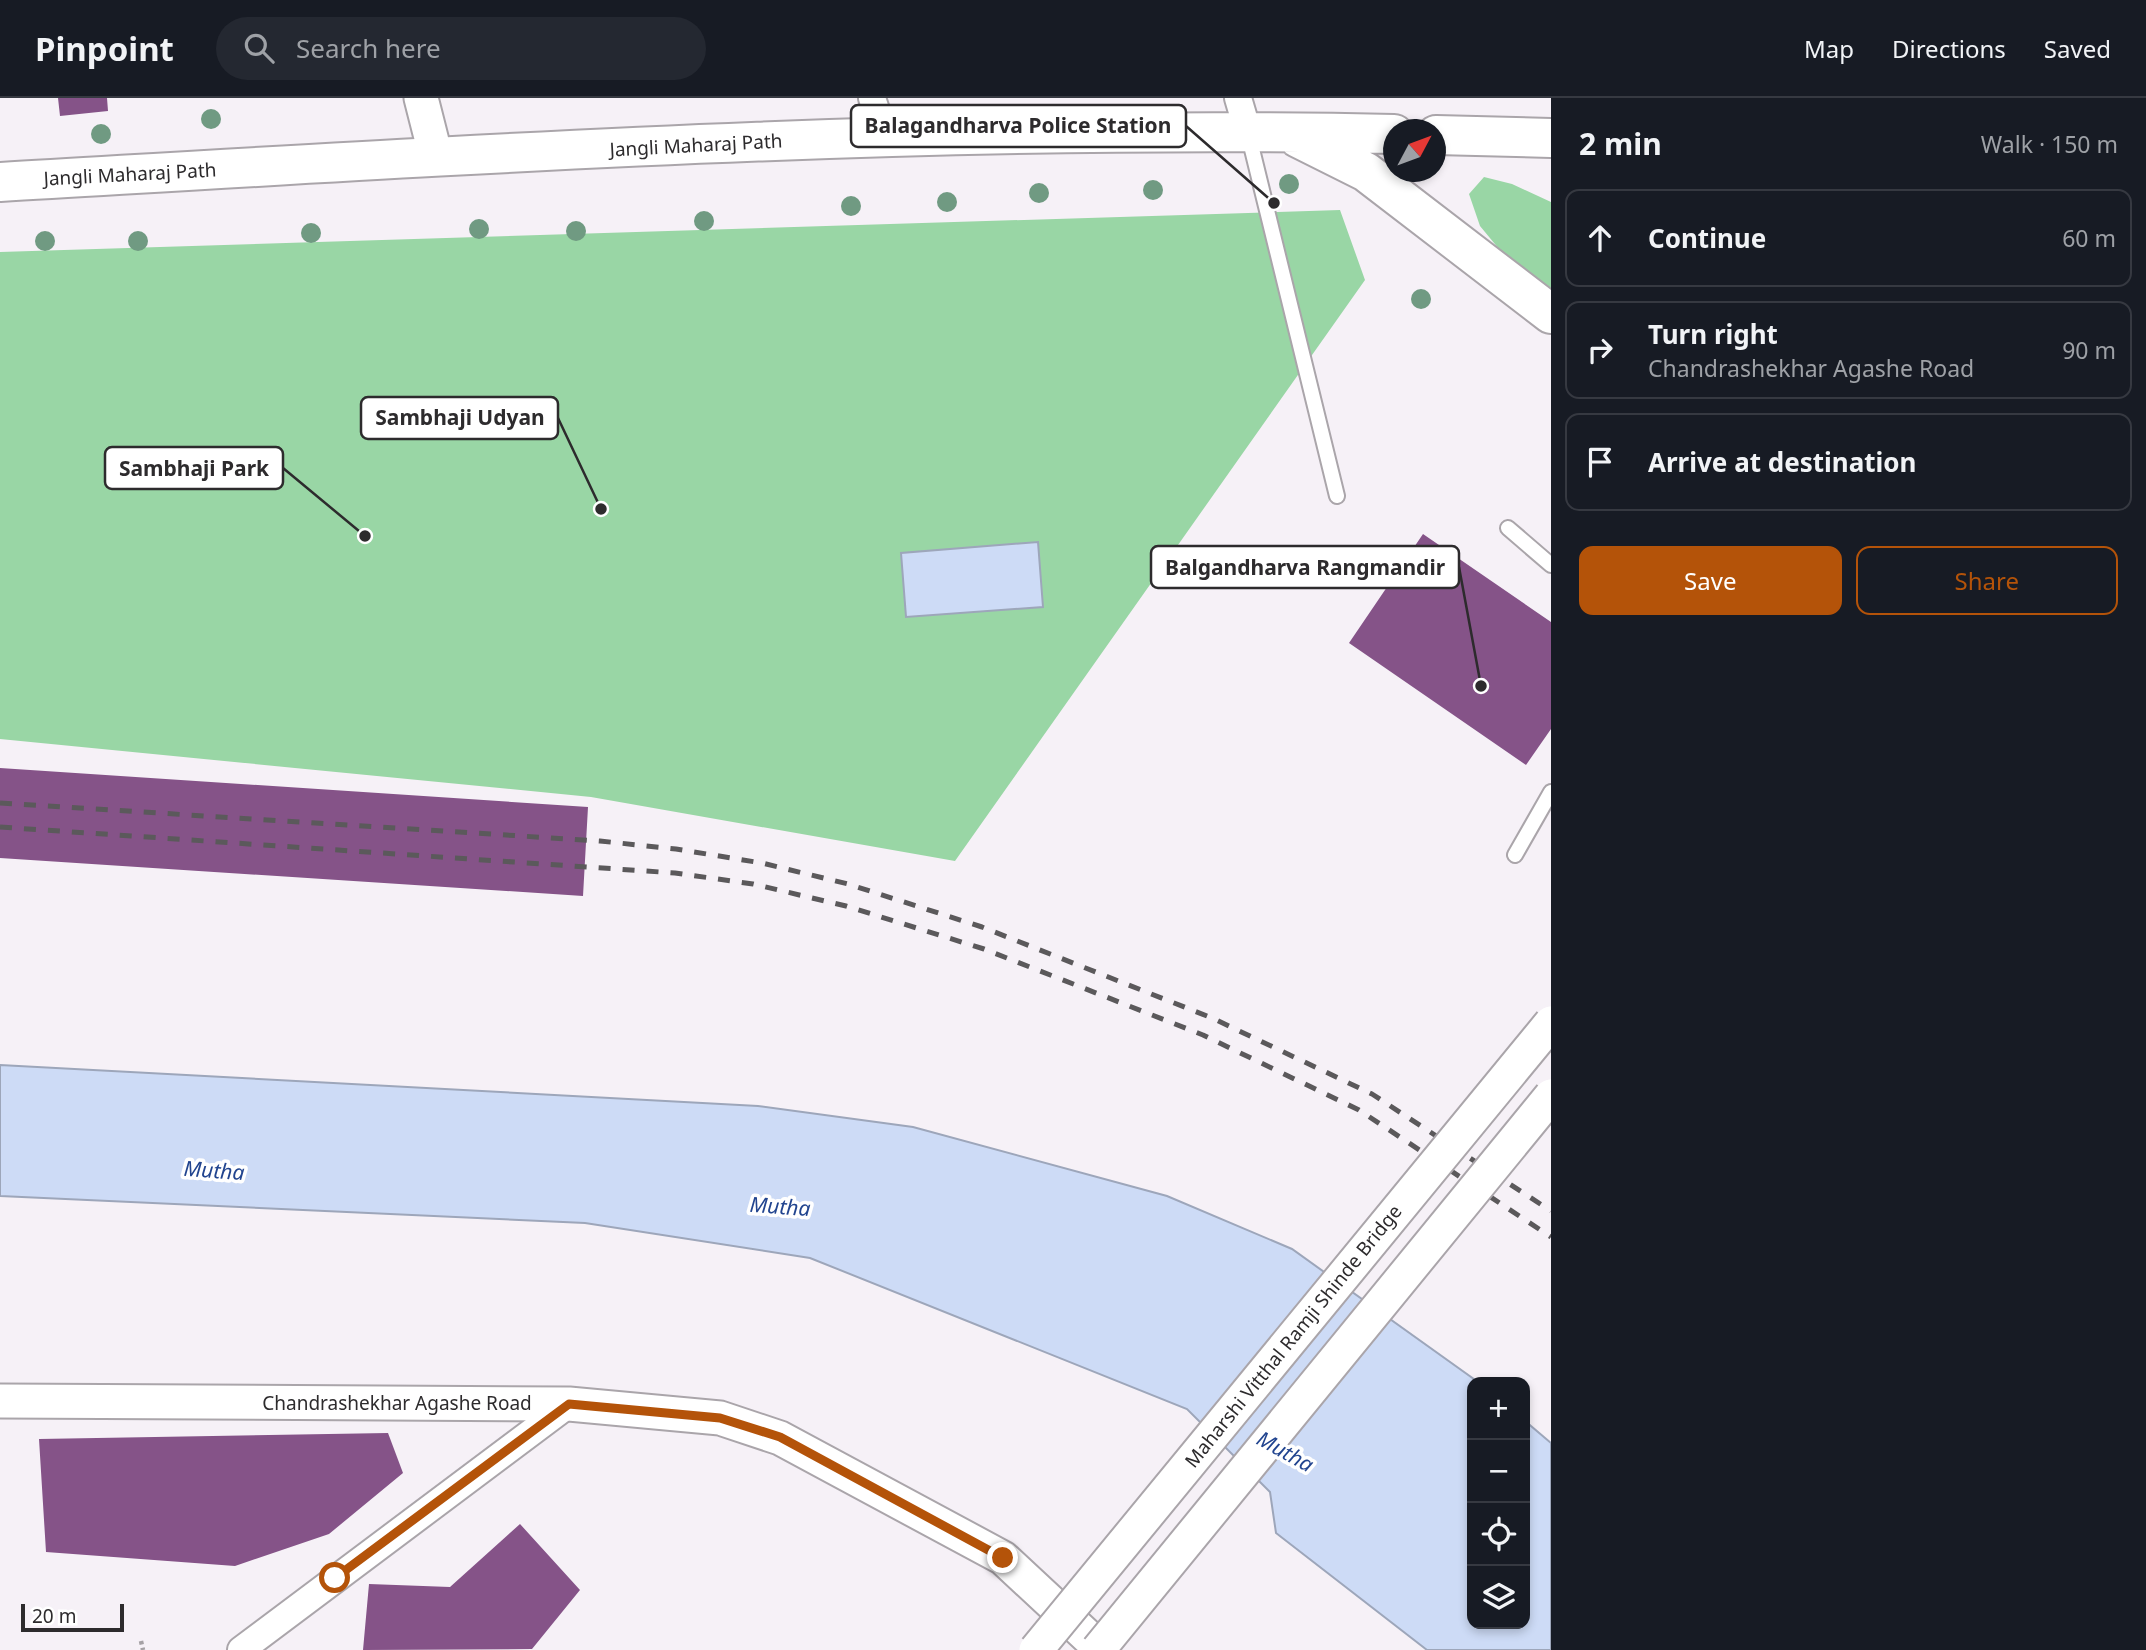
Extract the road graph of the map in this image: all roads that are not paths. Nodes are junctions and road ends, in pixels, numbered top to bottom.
1 (421, 98) edge
2 (872, 98) edge
3 (1243, 115) edge
4 (1287, 132) junction
5 (1383, 134) edge
6 (1446, 135) edge
7 (885, 137) junction
8 (1551, 138) edge
9 (436, 157) junction
10 (0, 182) edge
11 (1551, 313) edge
12 (1337, 496) dead end
13 (1508, 528) dead end
14 (1551, 565) edge
15 (1551, 792) edge
16 (1515, 855) dead end
17 (1551, 1023) edge
18 (1551, 1096) edge
19 (0, 1401) edge
20 (569, 1404) junction
21 (241, 1650) edge
22 (1036, 1650) edge
23 (1100, 1650) edge

1 - 9 street
2 - 7 street
3 - 4 main road, Jangli Maharaj Path
3 - 7 main road, Jangli Maharaj Path
3 - 12 lane
4 - 5 main road, Jangli Maharaj Path
4 - 11 main road
6 - 8 main road
7 - 9 main road, Jangli Maharaj Path
9 - 10 main road, Jangli Maharaj Path
13 - 14 lane
15 - 16 lane
17 - 22 street, Maharshi Vitthal Ramji Shinde Bridge, bridge
18 - 23 street, bridge
19 - 20 street, Chandrashekhar Agashe Road
20 - 21 street
20 - 23 street, Chandrashekhar Agashe Road

